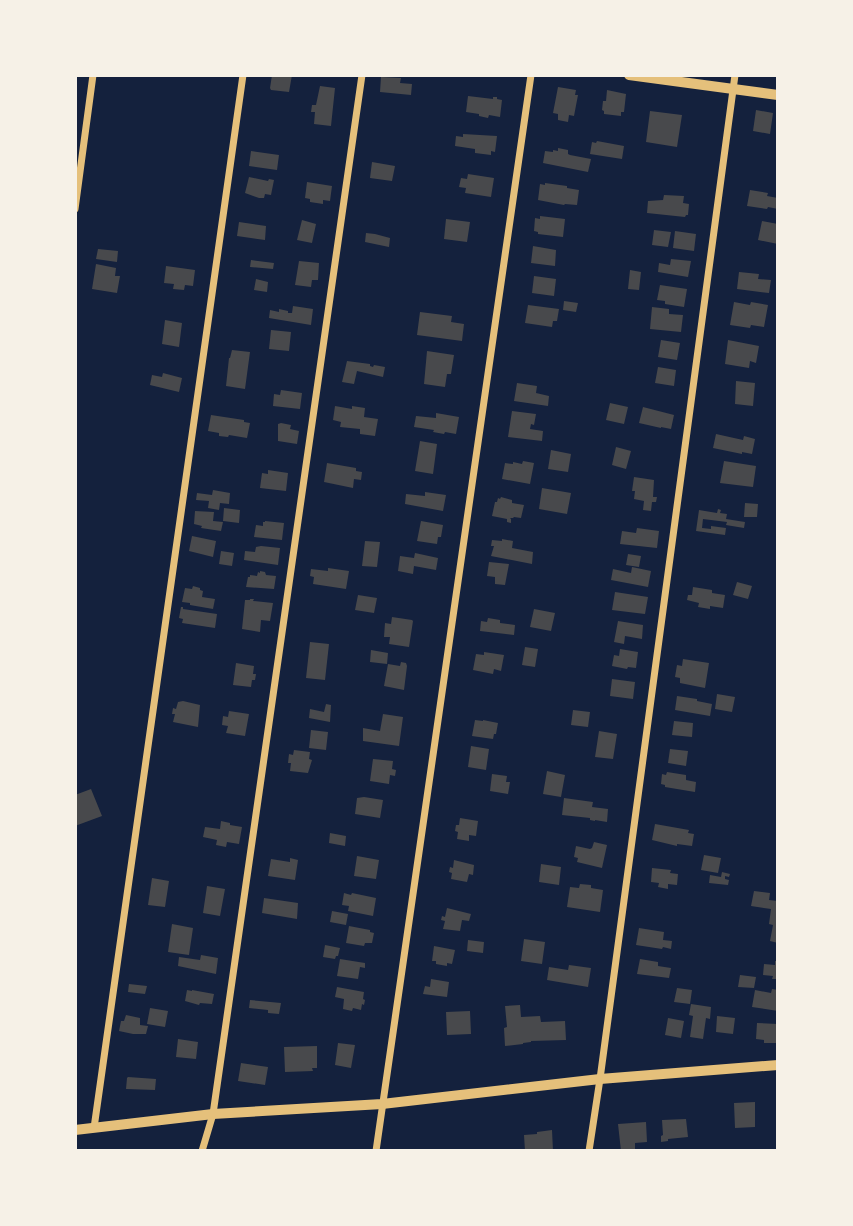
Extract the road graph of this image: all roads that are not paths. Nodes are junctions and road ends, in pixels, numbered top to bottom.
1 (93, 75) edge
2 (243, 75) edge
3 (362, 75) edge
4 (531, 75) edge
5 (629, 75) edge
6 (735, 75) edge
7 (733, 89) junction
8 (778, 95) edge
9 (75, 209) edge
10 (778, 1065) edge
11 (600, 1079) junction
12 (383, 1104) junction
13 (213, 1114) junction
14 (94, 1128) junction
15 (75, 1130) edge
16 (202, 1151) edge
17 (376, 1151) edge
18 (589, 1151) edge

1 - 9 street
2 - 14 street
3 - 13 street
4 - 12 street
5 - 7 street
6 - 7 street
7 - 8 street
7 - 11 street
10 - 11 street
11 - 12 street
11 - 18 street
12 - 13 street
12 - 17 street
13 - 14 street
13 - 16 street
14 - 15 street

